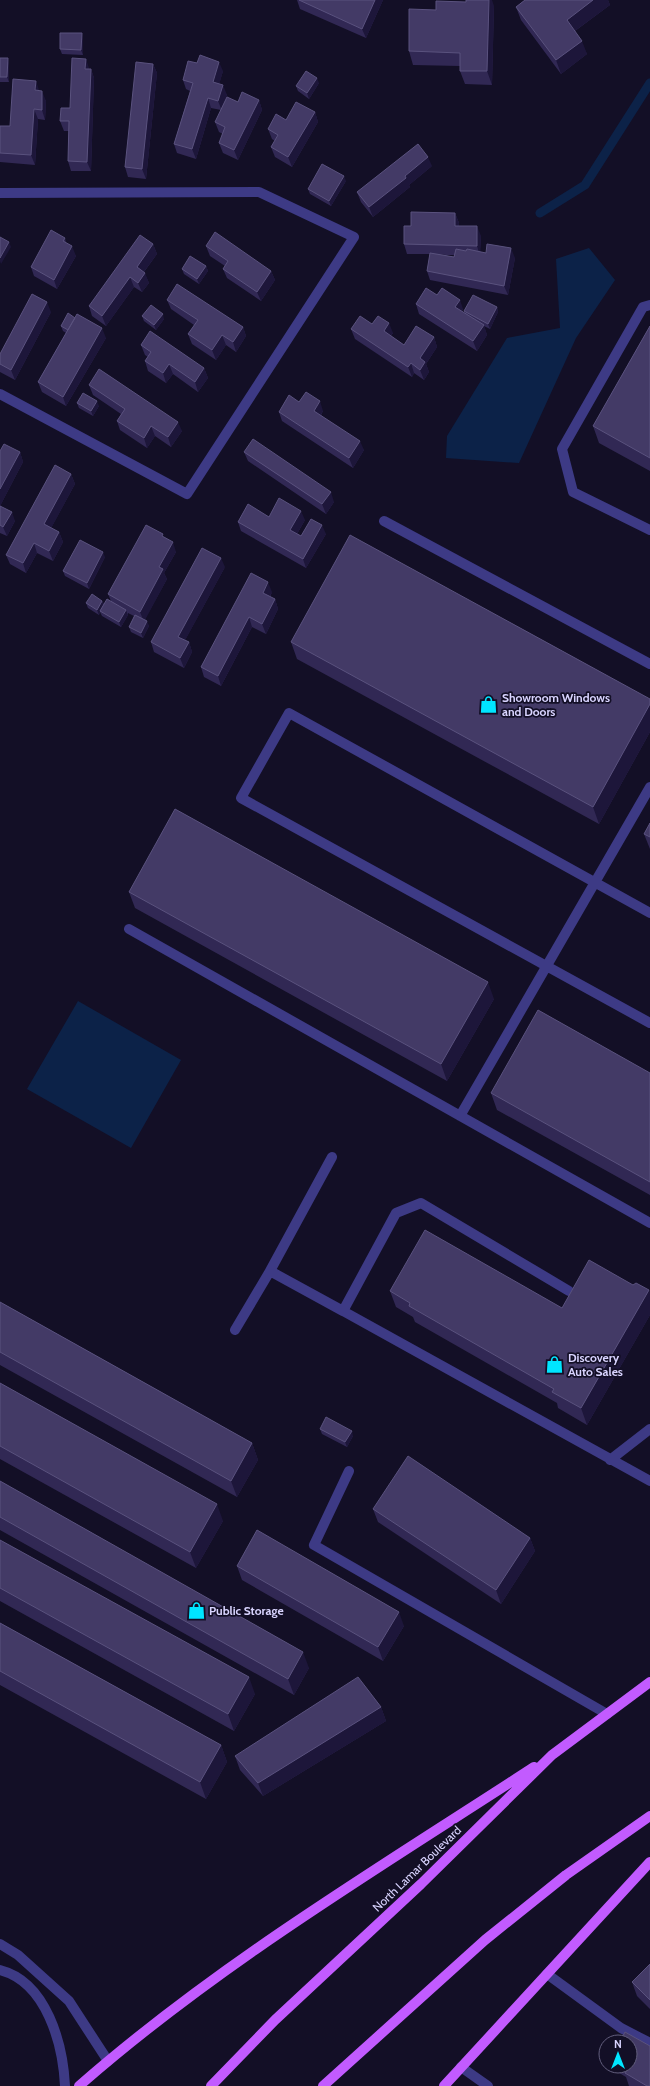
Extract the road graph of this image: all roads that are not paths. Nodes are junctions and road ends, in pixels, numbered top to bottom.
1 (0, 193) edge
2 (650, 306) edge
3 (0, 394) edge
4 (384, 521) dead end
5 (650, 530) edge
6 (650, 664) edge
7 (650, 787) edge
8 (594, 882) junction
9 (650, 913) edge
10 (129, 929) dead end
11 (546, 966) junction
12 (650, 1023) edge
13 (460, 1116) junction
14 (332, 1157) dead end
15 (650, 1223) edge
16 (270, 1271) junction
17 (569, 1291) dead end
18 (343, 1311) junction
19 (235, 1330) dead end
20 (650, 1429) edge
21 (610, 1460) junction
22 (349, 1471) dead end
23 (650, 1481) edge
24 (650, 1682) edge
25 (607, 1714) junction
26 (552, 1755) junction
27 (650, 1816) edge
28 (650, 1862) edge
29 (0, 1944) edge
30 (0, 1970) edge
31 (547, 1974) junction
32 (650, 2043) edge
33 (108, 2061) junction
34 (461, 2067) junction
35 (65, 2086) edge
36 (79, 2086) edge
37 (211, 2086) edge
38 (323, 2086) edge
39 (444, 2086) edge
40 (488, 2086) edge

1 - 3 lane
2 - 5 lane
4 - 6 lane
7 - 8 lane
8 - 9 lane
8 - 11 lane
8 - 11 lane
10 - 13 lane
11 - 12 lane
11 - 13 lane
13 - 15 lane
14 - 16 lane
16 - 18 lane
16 - 19 lane
17 - 18 lane
18 - 21 lane
20 - 21 lane
21 - 23 lane
22 - 25 lane
24 - 25 main road, North Lamar Boulevard
25 - 26 main road, North Lamar Boulevard
26 - 33 main road
26 - 37 main road, North Lamar Boulevard
27 - 38 main road
28 - 31 main road
29 - 33 lane
30 - 35 lane
31 - 32 lane
31 - 34 main road
33 - 36 main road
34 - 39 main road
34 - 40 lane

